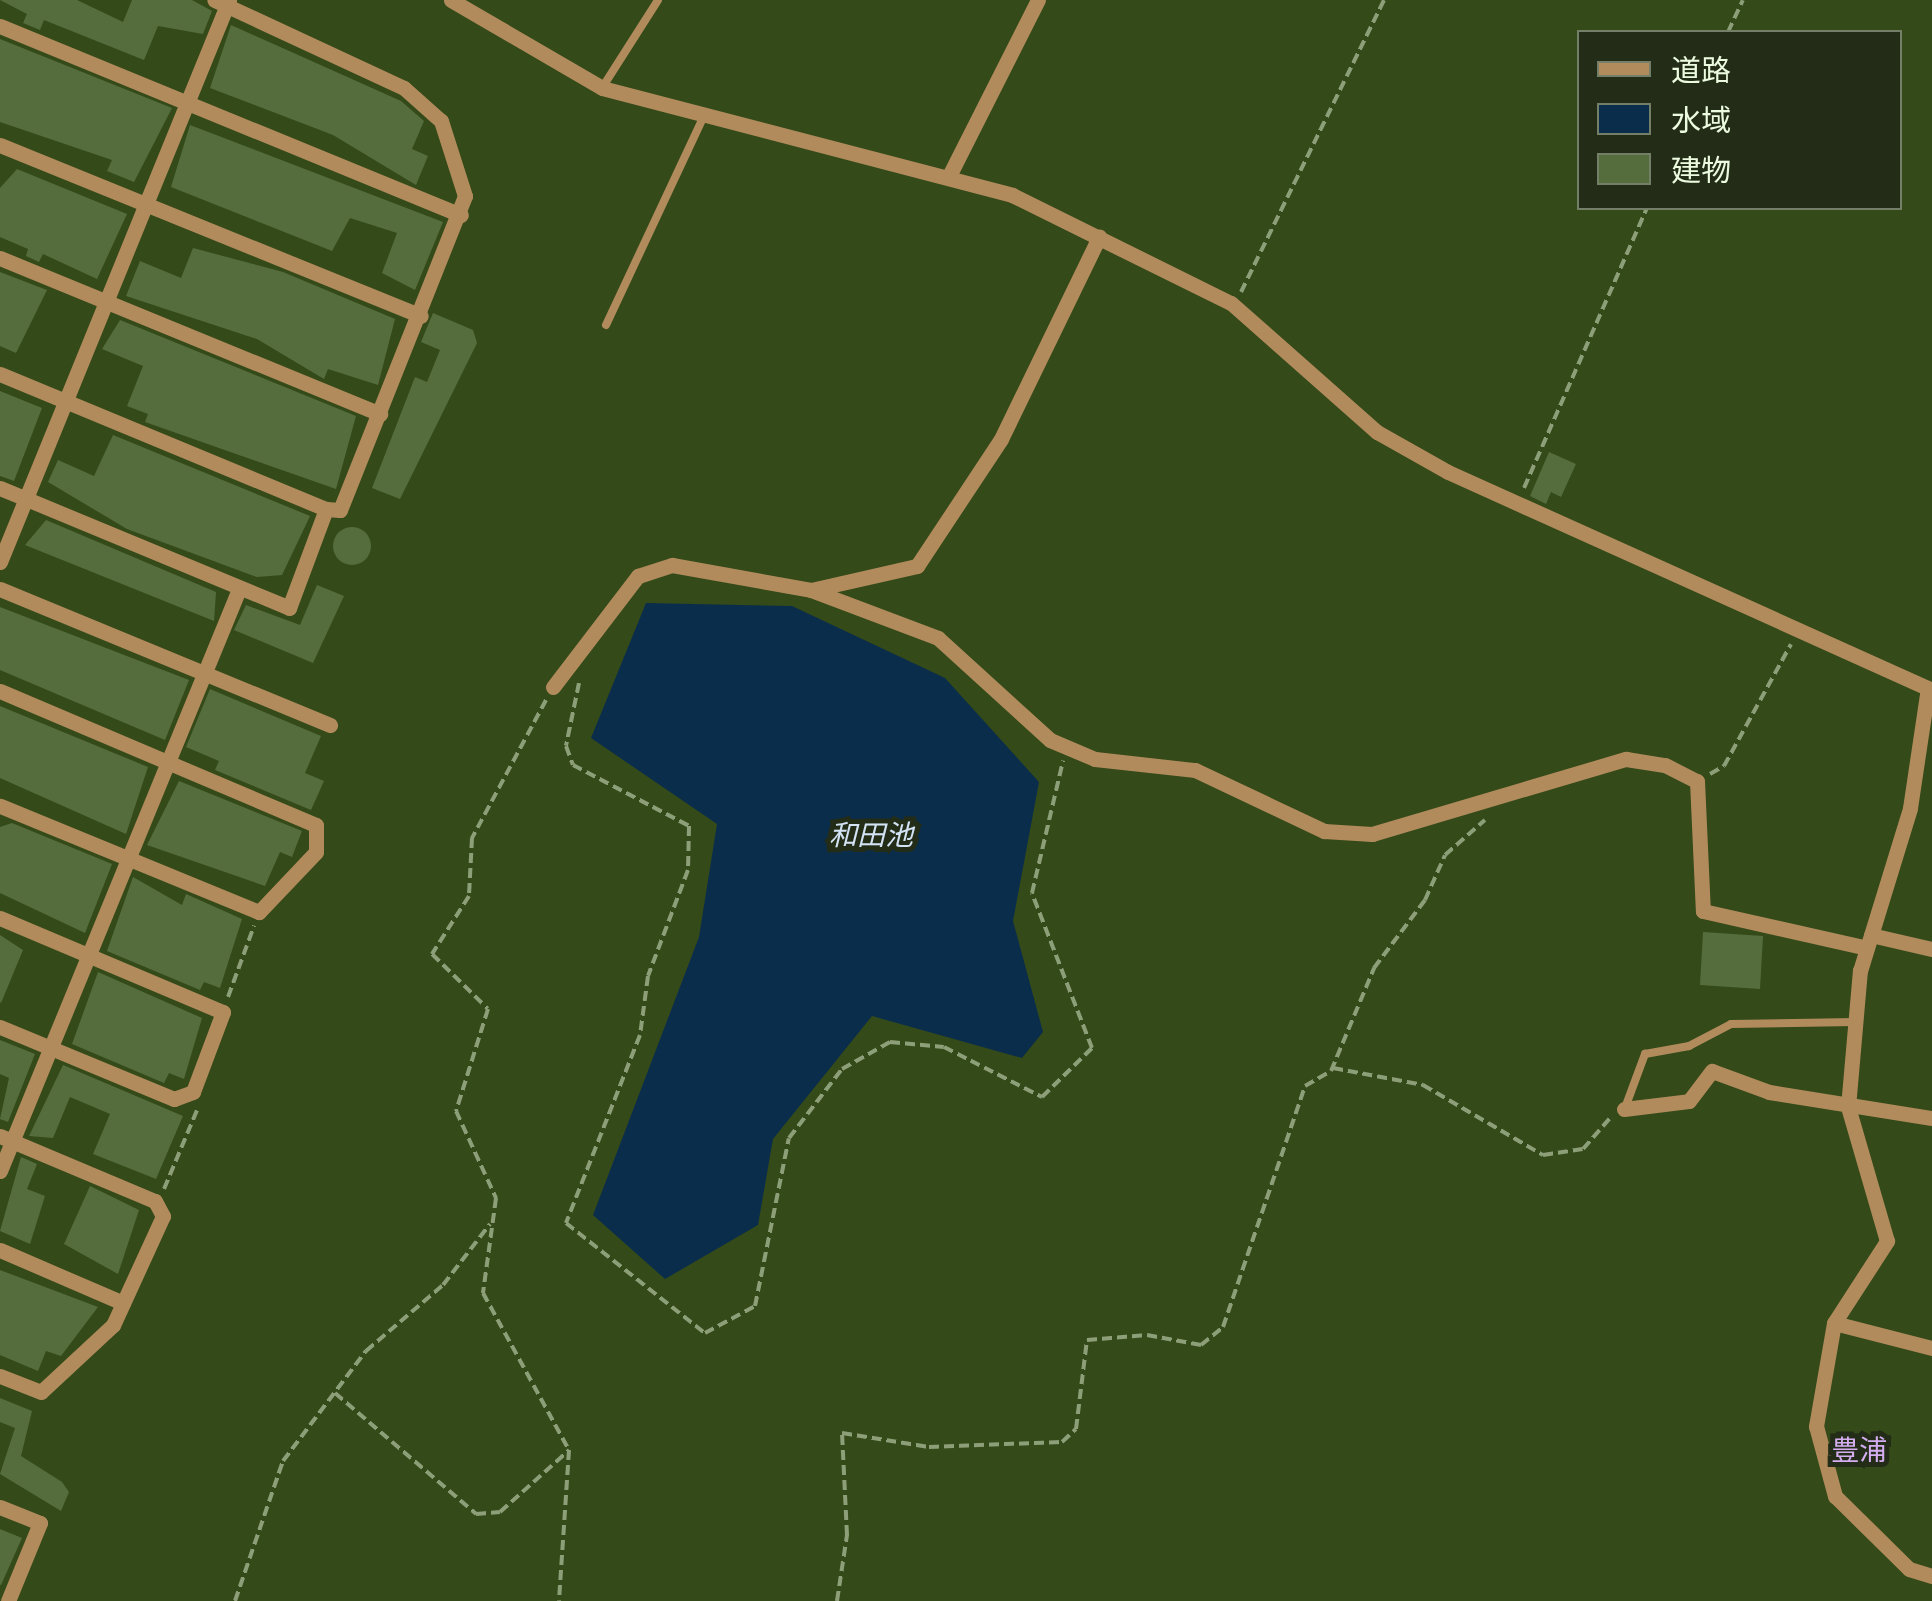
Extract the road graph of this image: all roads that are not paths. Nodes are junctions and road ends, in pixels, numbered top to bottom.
1 (451, 0) edge
2 (658, 0) edge
3 (1038, 0) edge
4 (223, 2) edge
5 (0, 26) edge
6 (602, 88) junction
7 (188, 103) junction
8 (704, 116) junction
9 (0, 145) edge
10 (950, 174) junction
11 (146, 204) junction
12 (461, 215) junction
13 (1099, 238) junction
14 (0, 258) edge
15 (106, 303) junction
16 (421, 316) junction
17 (606, 325) dead end
18 (0, 374) edge
19 (67, 401) junction
20 (380, 414) junction
21 (0, 488) edge
22 (26, 499) junction
23 (326, 508) junction
24 (0, 562) edge
25 (0, 589) edge
26 (239, 589) junction
27 (812, 590) junction
28 (205, 674) junction
29 (553, 687) road end
30 (1930, 689) edge
31 (0, 691) edge
32 (330, 725) dead end
33 (168, 762) junction
34 (0, 806) edge
35 (129, 859) junction
36 (0, 918) edge
37 (1869, 941) junction
38 (1932, 949) edge
39 (90, 955) junction
40 (1856, 1022) junction
41 (0, 1027) edge
42 (52, 1048) junction
43 (1848, 1106) junction
44 (1624, 1109) joint
45 (1932, 1118) edge
46 (6, 1138) edge
47 (0, 1172) edge
48 (0, 1250) edge
49 (123, 1303) junction
50 (1834, 1322) junction
51 (1932, 1348) edge
52 (0, 1376) edge
53 (0, 1507) edge
54 (1932, 1576) edge
55 (8, 1601) edge

1 - 6 street
2 - 6 lane
3 - 10 street
4 - 7 street
4 - 12 street
5 - 7 street
6 - 8 street
7 - 11 street
7 - 12 street
8 - 10 street
8 - 17 lane
9 - 11 street
10 - 13 street
11 - 15 street
11 - 16 street
12 - 16 street
13 - 27 street
13 - 30 street
14 - 15 street
15 - 19 street
15 - 20 street
16 - 20 street
18 - 19 street
19 - 22 street
19 - 23 street
20 - 23 street
21 - 22 street
22 - 24 street
22 - 26 street
23 - 26 street
25 - 28 street
26 - 28 street
27 - 29 street
27 - 37 street
28 - 32 street
28 - 33 street
30 - 37 street
31 - 33 street
33 - 35 street
33 - 35 street
34 - 35 street
35 - 39 street
36 - 39 street
37 - 38 street
37 - 40 street
39 - 42 street
39 - 42 street
40 - 43 street
40 - 44 lane
41 - 42 street
42 - 46 street
43 - 44 street
43 - 45 street
43 - 50 street
46 - 47 street
46 - 49 street
48 - 49 street
49 - 52 street
50 - 51 street
50 - 54 street
53 - 55 street

